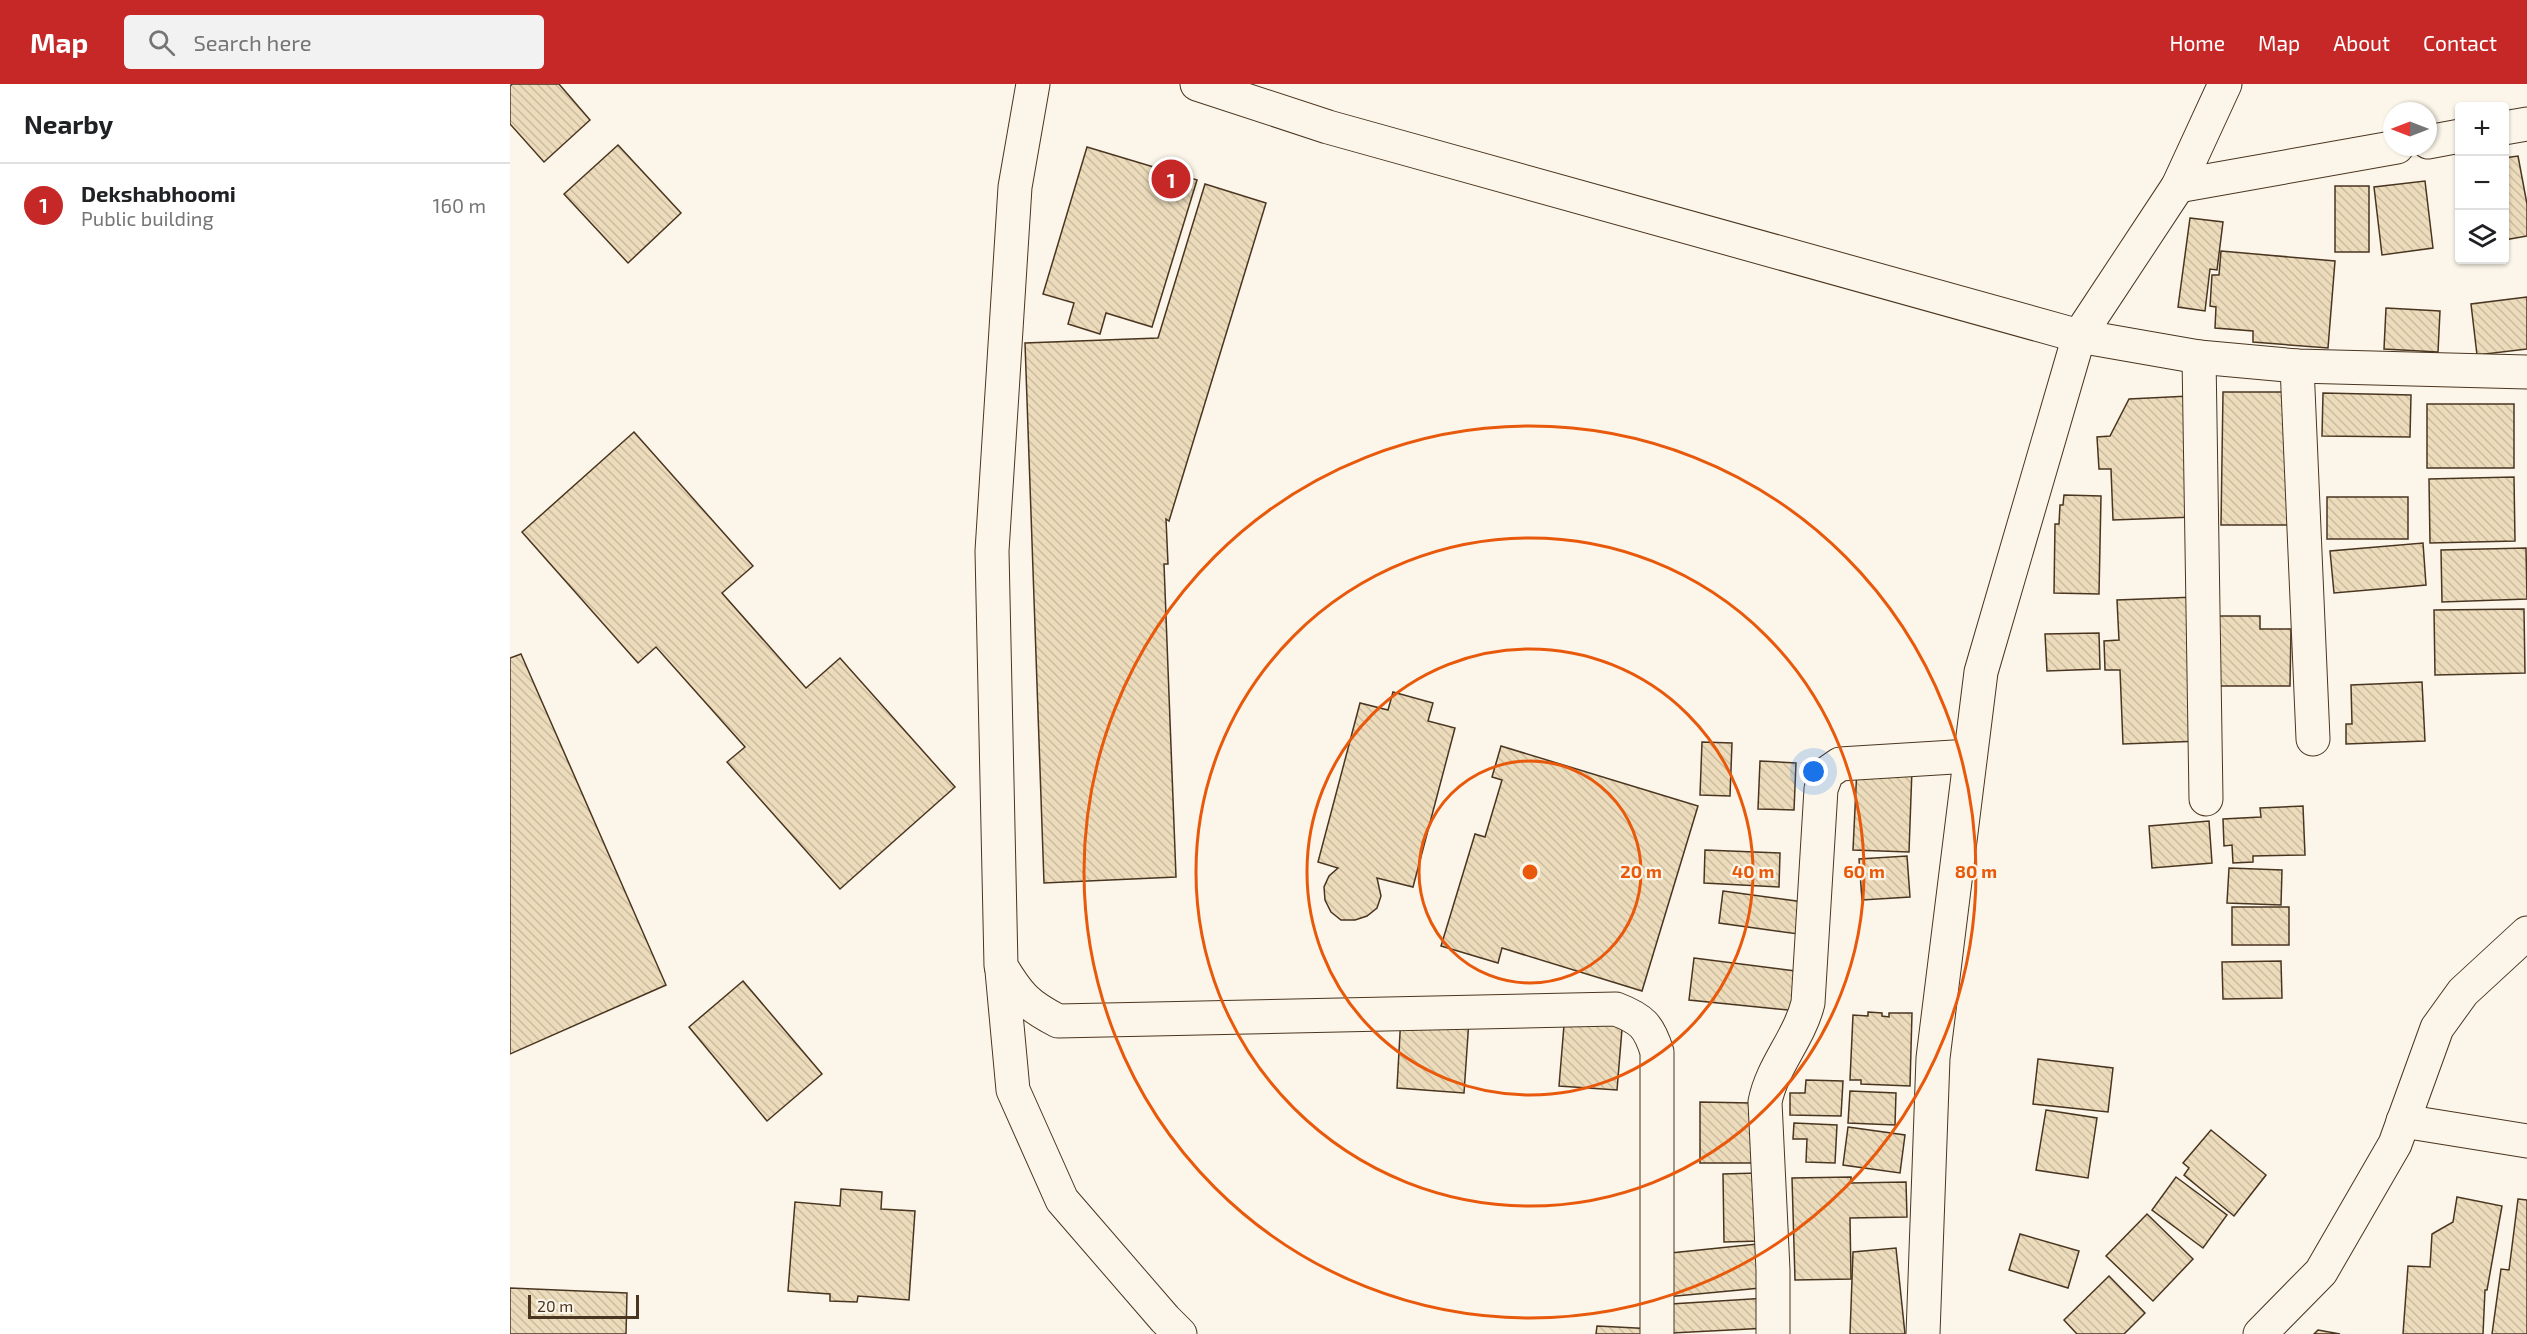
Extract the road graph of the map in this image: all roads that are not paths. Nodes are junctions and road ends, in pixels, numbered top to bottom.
1 (1033, 84) edge
2 (1197, 84) edge
3 (2225, 84) edge
4 (2527, 124) edge
5 (2509, 127) edge
6 (2455, 137) edge
7 (2437, 140) edge
8 (2383, 149) edge
9 (2178, 186) junction
10 (2079, 336) junction
11 (2199, 357) junction
12 (2297, 366) junction
13 (2527, 372) edge
14 (2313, 739) dead end
15 (1970, 756) junction
16 (2206, 799) dead end
17 (2527, 933) edge
18 (1001, 966) junction
19 (2403, 1120) junction
20 (2527, 1141) edge
21 (1180, 1334) edge
22 (1657, 1334) edge
23 (1773, 1334) edge
24 (1923, 1334) edge
25 (2260, 1334) edge

1 - 18 street
2 - 10 street
3 - 9 street
4 - 5 street
6 - 7 street
8 - 9 street
9 - 10 street
10 - 11 street
10 - 15 street
11 - 12 street
11 - 16 street
12 - 13 street
12 - 14 street
15 - 23 street
15 - 24 street
17 - 19 street
18 - 21 street
18 - 22 street
19 - 20 street
19 - 25 street

